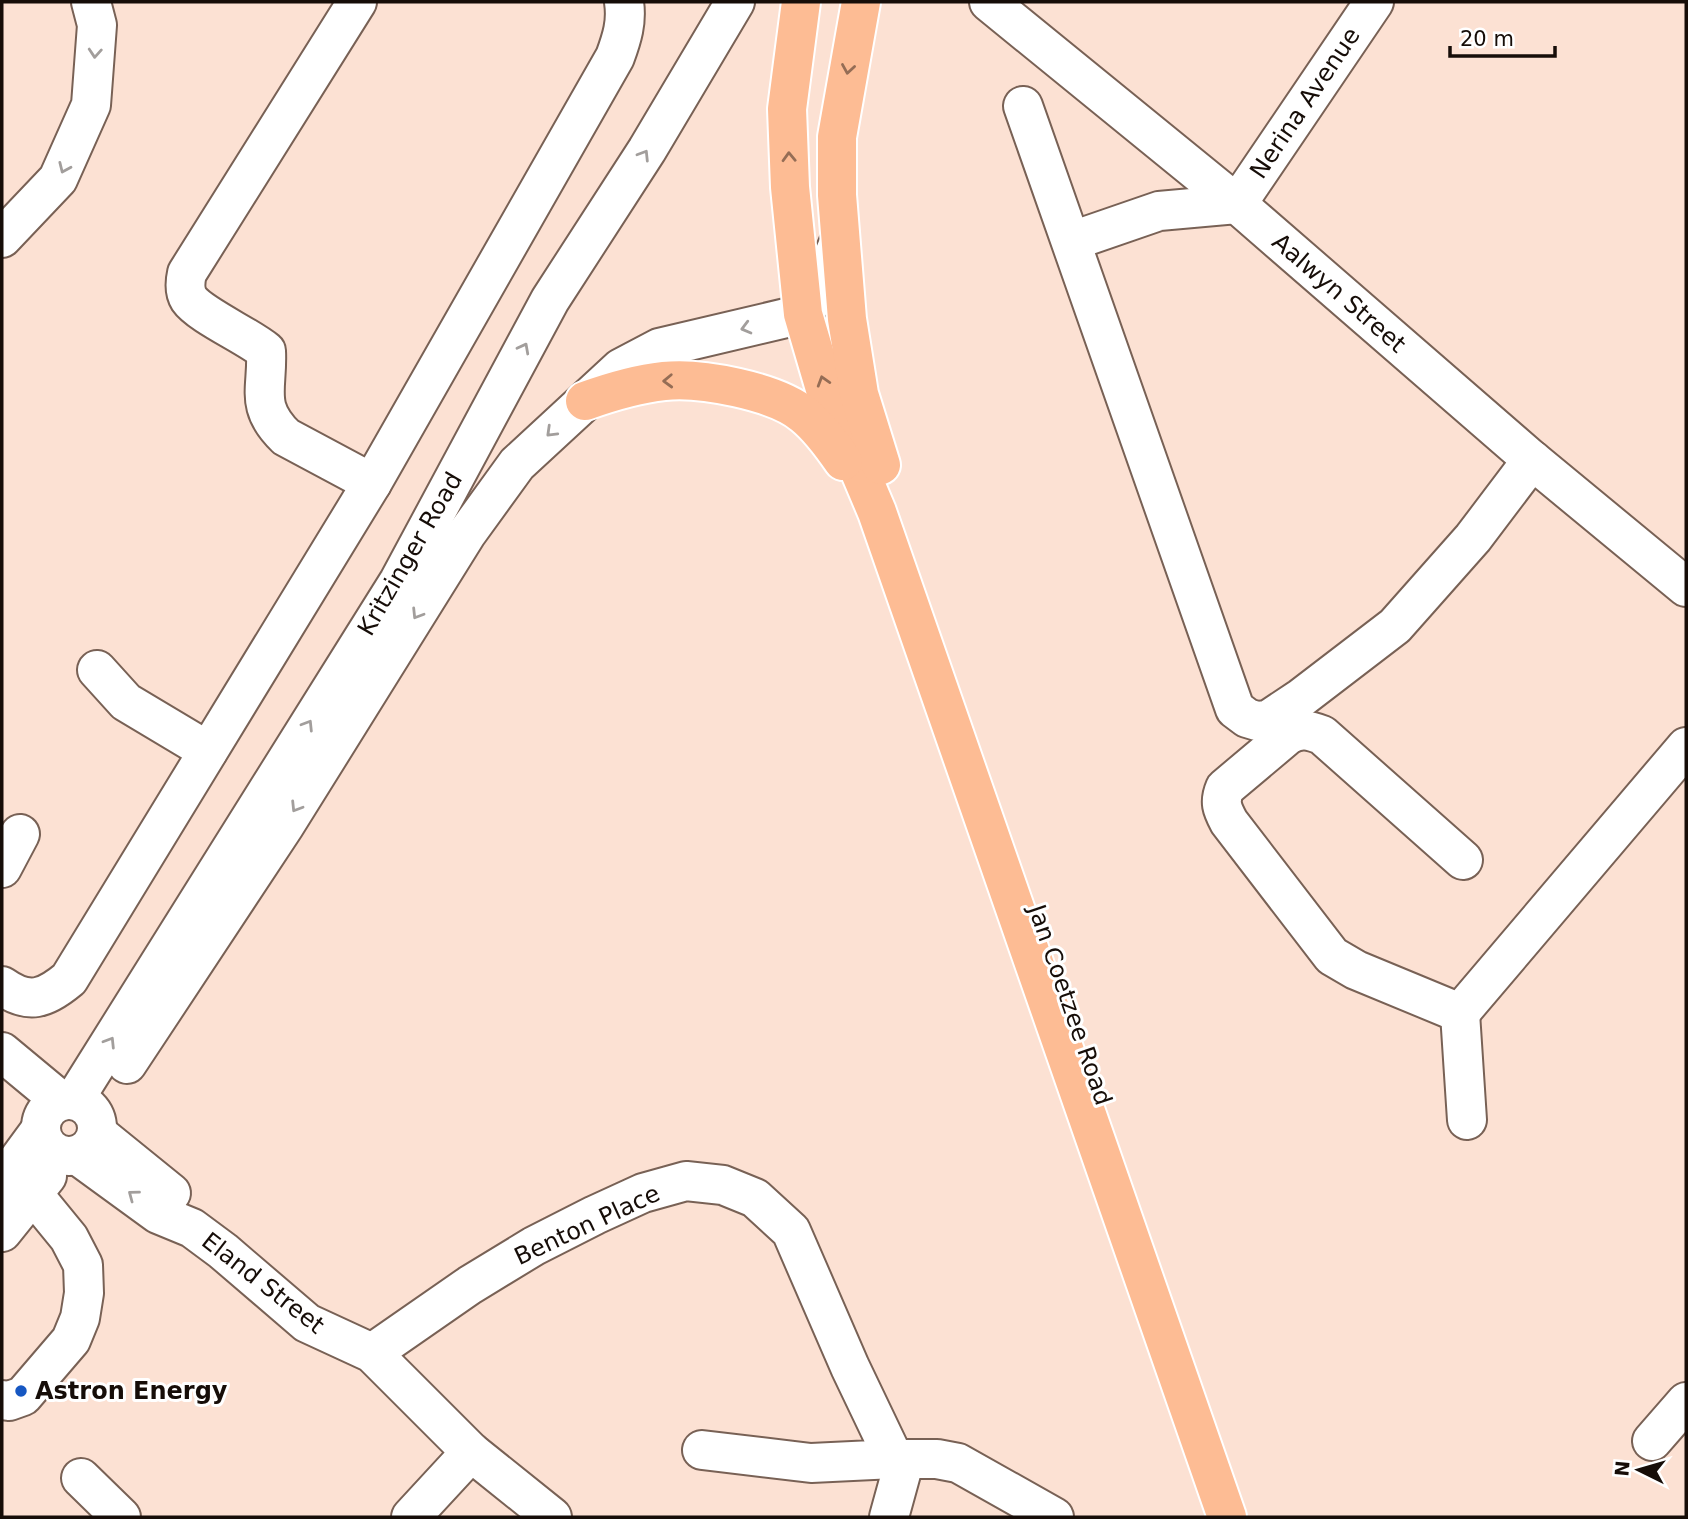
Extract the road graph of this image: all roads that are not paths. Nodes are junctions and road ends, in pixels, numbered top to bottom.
1 (91, 2) edge
2 (357, 2) edge
3 (624, 2) edge
4 (735, 2) edge
5 (801, 2) edge
6 (861, 2) edge
7 (989, 2) edge
8 (1374, 2) edge
9 (1023, 106) dead end
10 (1237, 204) junction
11 (2, 238) edge
12 (840, 240) junction
13 (1072, 241) junction
14 (803, 314) junction
15 (585, 401) junction
16 (1532, 460) junction
17 (372, 483) junction
18 (883, 502) junction
19 (1686, 587) edge
20 (97, 670) dead end
21 (1686, 747) edge
22 (208, 751) junction
23 (20, 834) dead end
24 (1463, 860) dead end
25 (2, 869) edge
26 (2, 986) edge
27 (1460, 1013) junction
28 (2, 1052) edge
29 (2, 1084) edge
30 (1467, 1121) dead end
31 (69, 1126) junction
32 (17, 1188) edge
33 (2, 1232) edge
34 (372, 1353) junction
35 (2, 1400) edge
36 (1686, 1402) edge
37 (1652, 1441) dead end
38 (702, 1450) dead end
39 (471, 1452) junction
40 (900, 1459) junction
41 (81, 1478) dead end
42 (1004, 1504) edge
43 (121, 1517) edge
44 (411, 1517) edge
45 (552, 1517) edge
46 (888, 1517) edge
47 (1054, 1517) edge
48 (1227, 1517) edge
49 (1251, 1517) edge

1 -> 11 street
2 - 17 street
3 - 17 street
31 -> 4 street, Kritzinger Road
14 -> 5 main road
6 -> 12 main road
7 - 10 street, Aalwyn Street
8 - 10 street, Nerina Avenue
9 - 13 street
10 - 13 street
10 - 16 street, Aalwyn Street
12 - 14 street
12 - 18 main road
13 - 16 street
14 -> 15 street, Kritzinger Road
18 -> 14 main road
18 -> 15 main road
15 -> 31 street, Kritzinger Road
16 - 19 street, Aalwyn Street
17 - 22 street
18 - 48 main road, Jan Coetzee Road
18 - 49 main road, Jan Coetzee Road
20 - 22 street
21 - 27 street
22 - 26 street
23 - 25 street
24 - 27 street
27 - 30 street
28 - 31 street
29 - 31 street
31 - 32 street, Kritzinger Road
31 - 34 street, Eland Street
32 - 33 street, Kritzinger Road
32 - 35 street
34 - 39 street
34 - 40 street, Benton Place
36 - 37 street
38 - 40 street
39 - 44 street
39 - 45 street
40 - 42 street
40 - 46 street
41 - 43 street
42 - 47 street

